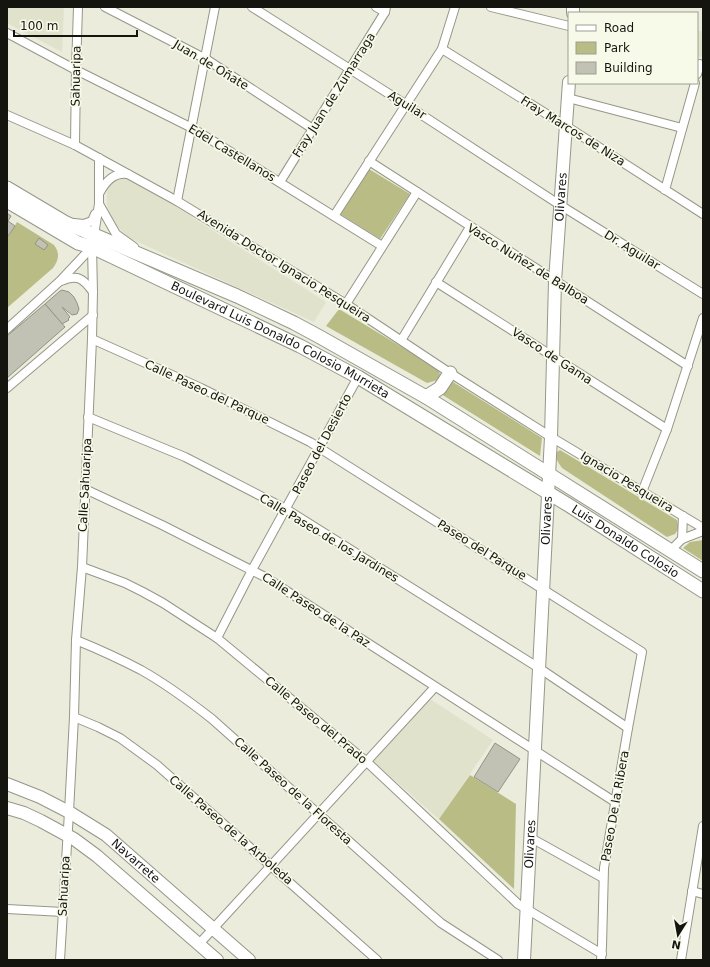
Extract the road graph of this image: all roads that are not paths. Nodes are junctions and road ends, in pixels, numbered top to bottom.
1 (78, 7) edge
2 (105, 7) edge
3 (215, 7) edge
4 (252, 7) edge
5 (376, 7) edge
6 (455, 7) edge
7 (491, 7) edge
8 (386, 10) edge
9 (568, 26) edge
10 (7, 33) edge
11 (442, 49) junction
12 (206, 59) junction
13 (349, 69) junction
14 (76, 70) junction
15 (569, 84) edge
16 (694, 84) edge
17 (568, 98) junction
18 (406, 104) junction
19 (7, 115) edge
20 (566, 126) junction
21 (192, 128) junction
22 (682, 128) junction
23 (313, 129) junction
24 (75, 145) junction
25 (99, 158) junction
26 (369, 162) junction
27 (128, 174) junction
28 (280, 182) junction
29 (7, 188) edge
30 (665, 190) junction
31 (417, 192) junction
32 (99, 193) junction
33 (7, 201) edge
34 (177, 201) junction
35 (99, 204) junction
36 (560, 205) junction
37 (703, 214) edge
38 (334, 216) junction
39 (66, 223) junction
40 (470, 227) junction
41 (92, 241) junction
42 (382, 246) junction
43 (156, 261) junction
44 (60, 281) junction
45 (555, 281) junction
46 (436, 282) junction
47 (93, 292) junction
48 (703, 294) edge
49 (346, 304) junction
50 (93, 315) junction
51 (703, 318) edge
52 (7, 329) edge
53 (92, 339) junction
54 (402, 340) junction
55 (553, 357) junction
56 (688, 366) junction
57 (450, 373) junction
58 (358, 377) junction
59 (7, 388) edge
60 (426, 397) junction
61 (88, 417) junction
62 (667, 429) junction
63 (551, 437) junction
64 (320, 448) junction
65 (548, 474) junction
66 (85, 489) junction
67 (547, 492) junction
68 (642, 492) junction
69 (583, 496) junction
70 (570, 506) junction
71 (286, 509) junction
72 (683, 516) junction
73 (703, 528) edge
74 (703, 531) edge
75 (682, 539) junction
76 (671, 550) junction
77 (82, 567) junction
78 (252, 570) junction
79 (703, 571) edge
80 (544, 589) junction
81 (703, 591) edge
82 (217, 638) junction
83 (76, 640) junction
84 (642, 654) joint
85 (539, 668) junction
86 (435, 687) junction
87 (74, 717) junction
88 (628, 728) junction
89 (536, 751) junction
90 (367, 762) junction
91 (7, 784) edge
92 (616, 802) junction
93 (7, 808) edge
94 (69, 812) junction
95 (318, 814) junction
96 (703, 826) edge
97 (67, 834) junction
98 (531, 838) junction
99 (272, 866) junction
100 (603, 878) junction
101 (692, 891) junction
102 (703, 894) edge
103 (7, 909) edge
104 (526, 910) junction
105 (63, 912) junction
106 (214, 928) junction
107 (199, 944) junction
108 (60, 957) edge
109 (601, 957) edge
110 (68, 960) edge
111 (217, 960) edge
112 (249, 960) edge
113 (377, 960) edge
114 (498, 960) edge
115 (524, 960) edge
116 (681, 960) edge

1 - 14 street, Sahuaripa
2 - 12 street, Juan de Oñate
3 - 12 street
4 - 13 street, Aguilar
5 - 8 street
6 - 11 street
7 - 9 street
8 - 13 street, Fray Juan de Zumarraga
10 - 14 street, Edel Castellanos
11 - 18 street
11 - 20 street, Fray Marcos de Niza
12 - 21 street
12 - 23 street, Juan de Oñate
13 - 18 street, Aguilar
13 - 23 street, Fray Juan de Zumarraga
14 - 21 street, Edel Castellanos
14 - 24 street, Sahuaripa
15 - 17 main road, Olivares
16 - 22 street
17 - 20 main road, Olivares
17 - 22 street
18 - 26 street
18 - 36 street, Aguilar
19 - 24 street, Avenida Doctor Ignacio Pesqueira
20 - 30 street, Fray Marcos de Niza
20 - 36 main road, Olivares
21 - 28 street, Edel Castellanos
21 - 34 street
22 - 30 street
23 - 28 street, Fray Juan de Zumarraga
24 - 25 street, Avenida Doctor Ignacio Pesqueira
25 - 27 street, Avenida Doctor Ignacio Pesqueira
25 - 32 street, Calle Sahuaripa
26 - 31 street, Vasco Nuñez de Balboa
26 - 38 street
27 - 32 street
27 - 34 street, Avenida Doctor Ignacio Pesqueira
28 - 38 street, Edel Castellanos
29 - 39 main road, Boulevard Luis Donaldo Colosio Murrieta
30 - 37 street, Fray Marcos de Niza
31 - 40 street, Vasco Nuñez de Balboa
31 - 42 street
32 - 35 street, Calle Sahuaripa
33 - 41 main road, Boulevard Luis Donaldo Colosio Murrieta
34 - 49 street, Avenida Doctor Ignacio Pesqueira
35 - 39 street
35 - 41 street, Calle Sahuaripa
35 - 43 street
36 - 45 main road, Olivares
36 - 48 street, Dr. Aguilar
38 - 42 street, Edel Castellanos
39 - 41 main road, Boulevard Luis Donaldo Colosio Murrieta
40 - 45 street, Vasco Nuñez de Balboa
40 - 46 street
41 - 43 main road, Boulevard Luis Donaldo Colosio Murrieta
41 - 44 street
41 - 47 street, Calle Sahuaripa
41 - 58 main road, Boulevard Luis Donaldo Colosio Murrieta
42 - 49 street
43 - 60 main road, Boulevard Luis Donaldo Colosio Murrieta
44 - 47 street
44 - 52 street
45 - 55 main road, Olivares
45 - 56 street, Vasco Nuñez de Balboa
46 - 54 street
46 - 55 street, Vasco de Gama
47 - 50 street, Calle Sahuaripa
49 - 54 street, Avenida Doctor Ignacio Pesqueira
50 - 53 street, Calle Sahuaripa
50 - 59 street
51 - 56 street
53 - 61 street, Calle Sahuaripa
53 - 64 street, Calle Paseo del Parque
54 - 57 street, Avenida Doctor Ignacio Pesqueira
55 - 62 street, Vasco de Gama
55 - 63 main road, Olivares
56 - 62 street
57 - 60 main road
57 - 63 street, Avenida Doctor Ignacio Pesqueira
58 - 64 street, Paseo del Desierto
58 - 67 main road, Boulevard Luis Donaldo Colosio Murrieta
60 - 65 main road, Boulevard Luis Donaldo Colosio Murrieta
61 - 66 street, Calle Sahuaripa
61 - 71 street, Calle Paseo de los Jardines
62 - 68 street
63 - 65 main road, Olivares
63 - 68 street, Ignacio Pesqueira
64 - 71 street, Paseo del Desierto
64 - 80 street, Paseo del Parque
65 - 67 main road, Olivares
65 - 69 main road, Luis Donaldo Colosio
66 - 77 street, Calle Sahuaripa
66 - 78 street, Calle Paseo de la Paz
67 - 70 main road, Luis Donaldo Colosio
67 - 80 main road, Olivares
68 - 72 street, Ignacio Pesqueira
69 - 70 main road
69 - 76 main road, Luis Donaldo Colosio
70 - 81 main road, Luis Donaldo Colosio
71 - 78 street, Paseo del Desierto
71 - 85 street, Calle Paseo de los Jardines
72 - 73 street, Ignacio Pesqueira
72 - 75 street
74 - 75 street
75 - 76 street
76 - 79 main road, Luis Donaldo Colosio
77 - 82 street, Calle Paseo del Prado
77 - 83 street, Calle Sahuaripa
78 - 82 street, Paseo del Desierto
78 - 86 street, Calle Paseo de la Paz
80 - 84 street, Paseo del Parque
80 - 85 main road, Olivares
82 - 90 street, Calle Paseo del Prado
83 - 87 street, Calle Sahuaripa
83 - 95 street, Calle Paseo de la Floresta
84 - 88 street, Paseo De la Ribera
85 - 88 street, Calle Paseo de los Jardines
85 - 89 main road, Olivares
86 - 89 street, Calle Paseo de la Paz
86 - 90 street
87 - 94 street, Calle Sahuaripa
87 - 99 street, Calle Paseo de la Arboleda
88 - 92 street, Paseo De la Ribera
89 - 92 street, Calle Paseo de la Paz
89 - 98 main road, Olivares
90 - 95 street
90 - 104 street, Calle Paseo del Prado
91 - 94 main road, Navarrete
92 - 100 street, Paseo De la Ribera
93 - 97 main road, Navarrete
94 - 97 street, Sahuaripa
94 - 106 main road, Navarrete
95 - 99 street
95 - 114 street, Calle Paseo de la Floresta
96 - 101 street
97 - 105 street, Sahuaripa
97 - 107 main road, Navarrete
98 - 100 street
98 - 104 main road, Olivares
99 - 106 street
99 - 113 street, Calle Paseo de la Arboleda
100 - 109 street, Paseo De la Ribera
101 - 102 street
101 - 116 street
103 - 105 street
104 - 109 street, Calle Paseo del Prado
104 - 115 main road, Olivares
105 - 108 street, Sahuaripa
106 - 107 street
106 - 112 main road, Navarrete
107 - 111 main road, Navarrete
108 - 110 street

